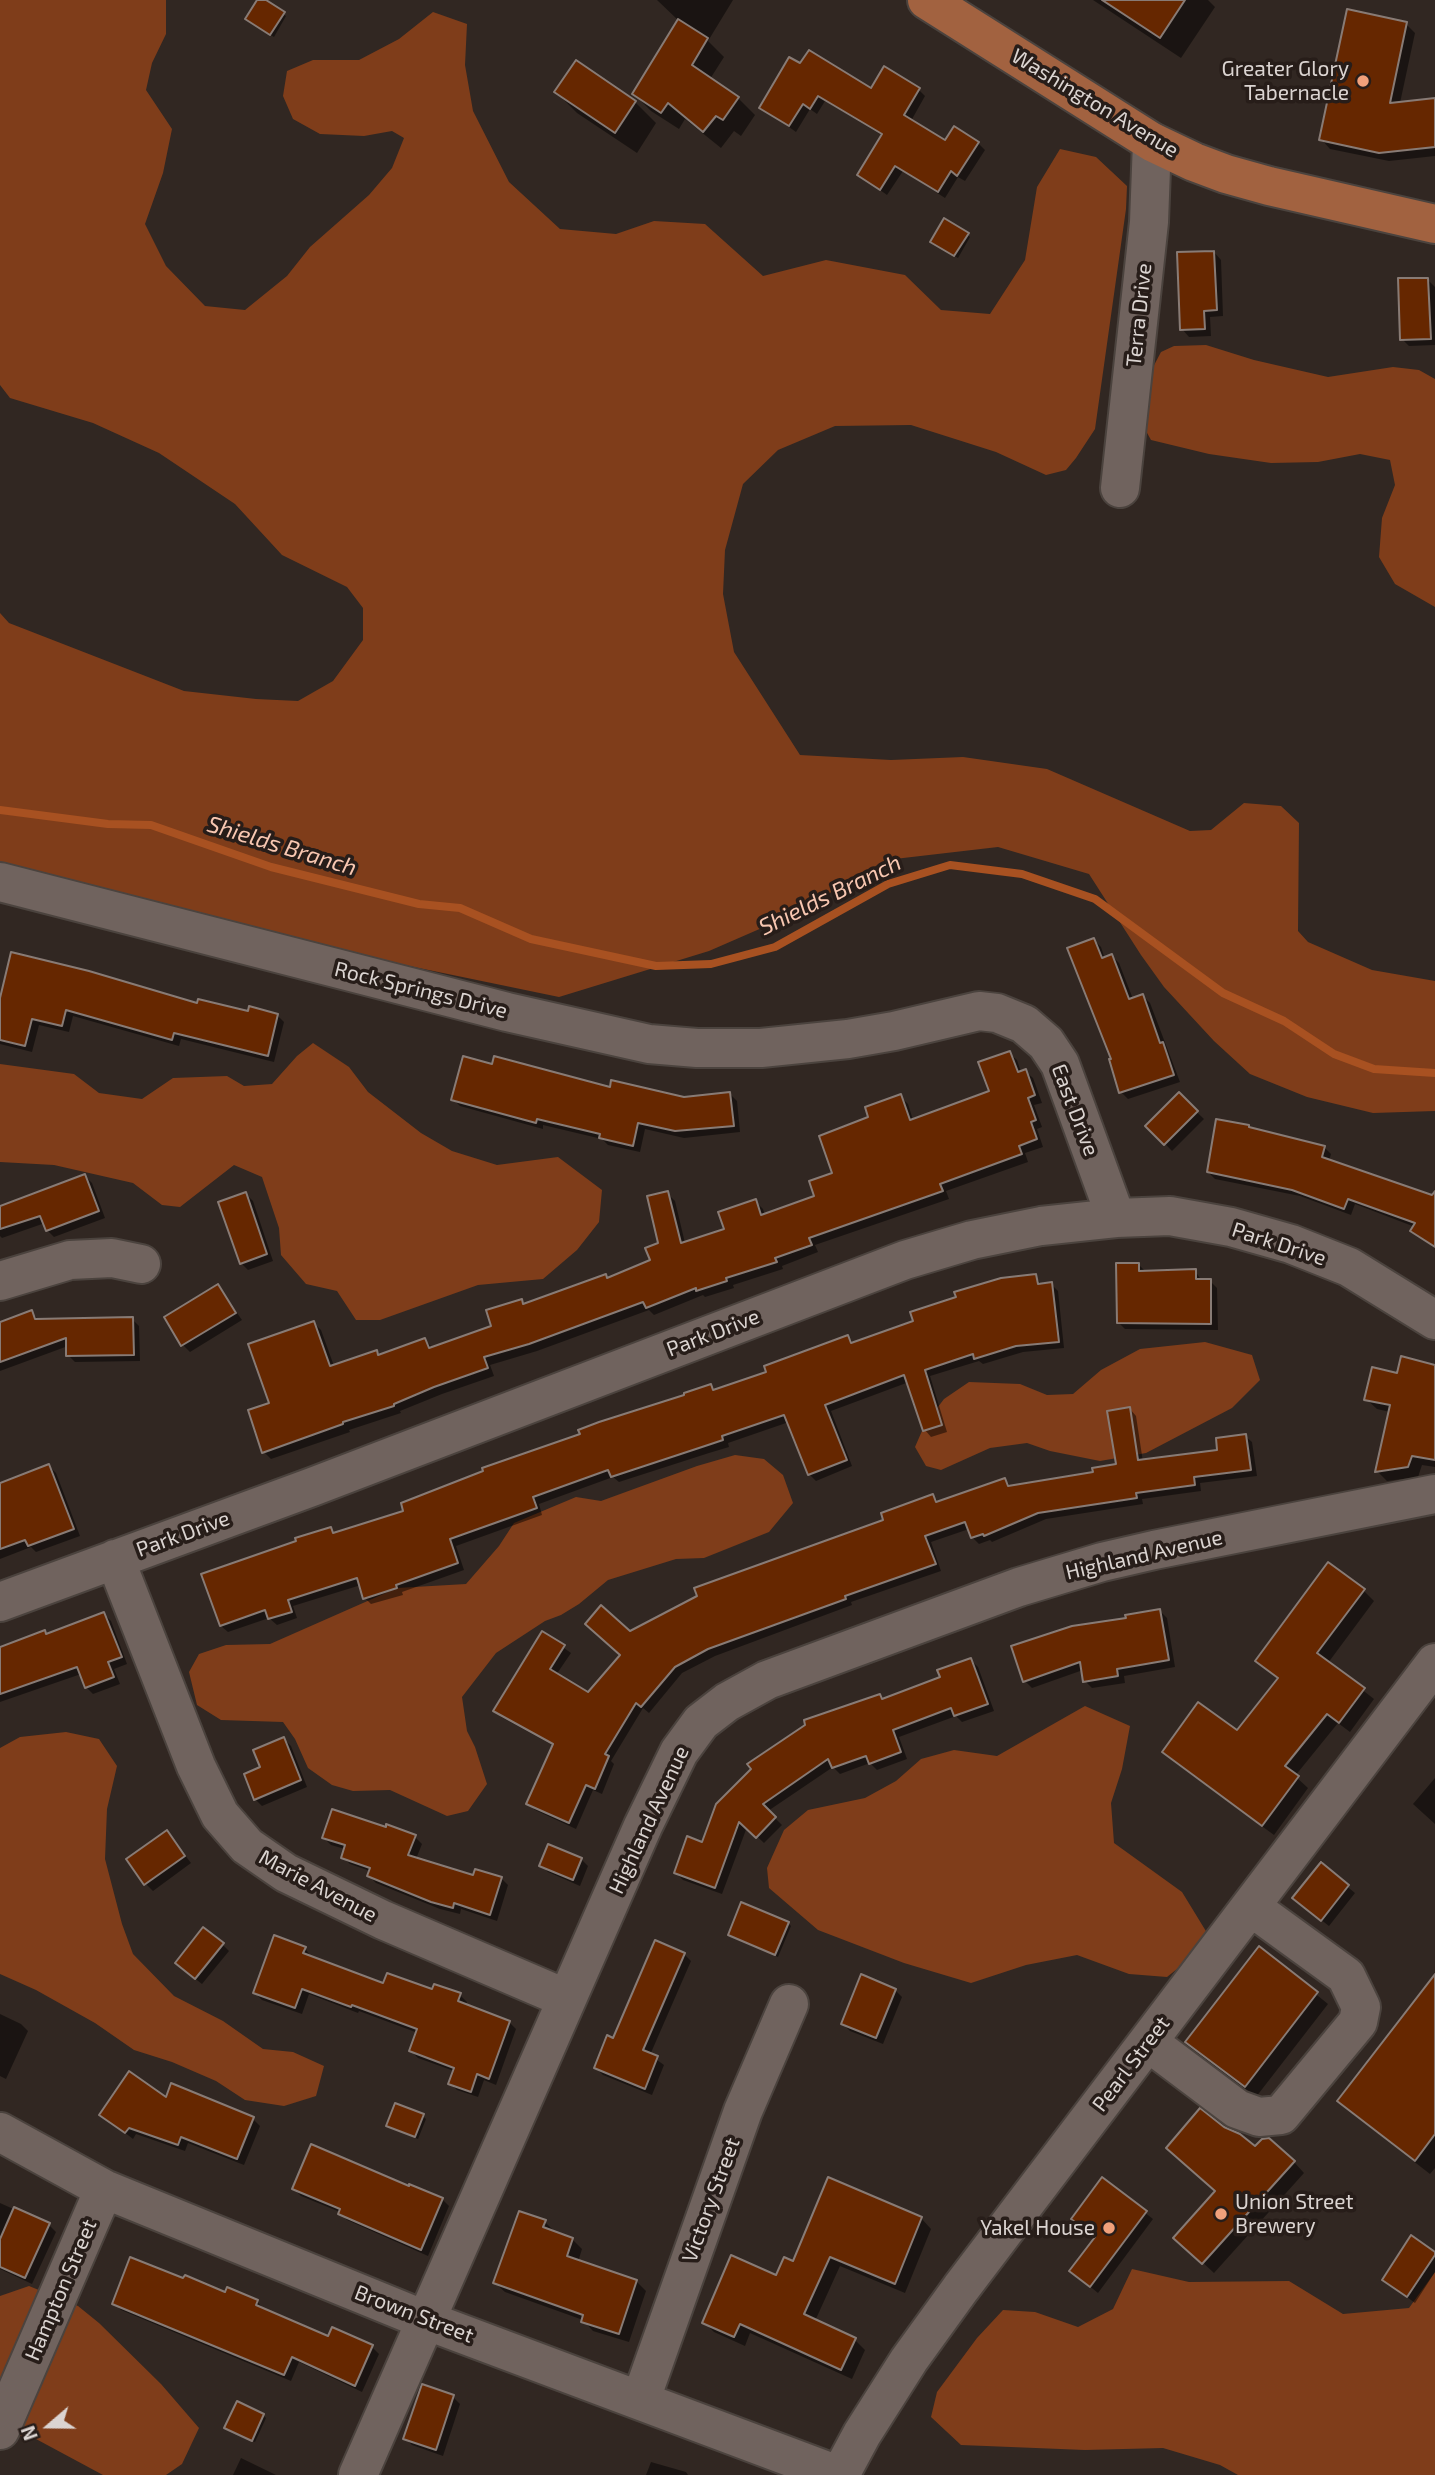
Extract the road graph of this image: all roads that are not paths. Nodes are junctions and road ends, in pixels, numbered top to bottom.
1 (928, 0) edge
2 (1152, 142) junction
3 (1435, 223) edge
4 (1120, 488) dead end
5 (0, 882) edge
6 (848, 1039) joint
7 (1116, 1218) junction
8 (141, 1264) dead end
9 (0, 1281) edge
10 (1435, 1320) edge
11 (1435, 1494) edge
12 (115, 1559) junction
13 (0, 1602) edge
14 (1435, 1663) edge
15 (1251, 1907) junction
16 (567, 1999) junction
17 (789, 2004) dead end
18 (1148, 2042) junction
19 (0, 2132) edge
20 (104, 2189) junction
21 (425, 2320) junction
22 (641, 2399) junction
23 (0, 2430) edge
24 (358, 2475) edge
25 (839, 2475) edge

1 - 2 main road, Washington Avenue
2 - 3 main road, Washington Avenue
2 - 4 street, Terra Drive
5 - 6 street, Rock Springs Drive
6 - 7 street, East Drive
7 - 10 street, Park Drive
7 - 12 street, Park Drive
8 - 9 street
11 - 16 street, Highland Avenue
12 - 13 street, Park Drive
12 - 16 street, Marie Avenue
14 - 15 street, Pearl Street
15 - 18 street, Pearl Street
15 - 18 street
16 - 21 street, Highland Avenue
17 - 22 street, Victory Street
18 - 25 street, Pearl Street
19 - 20 street, Brown Street
20 - 21 street, Brown Street
20 - 23 street, Hampton Street
21 - 22 street, Brown Street
21 - 24 street, Highland Avenue
22 - 25 street, Brown Street

